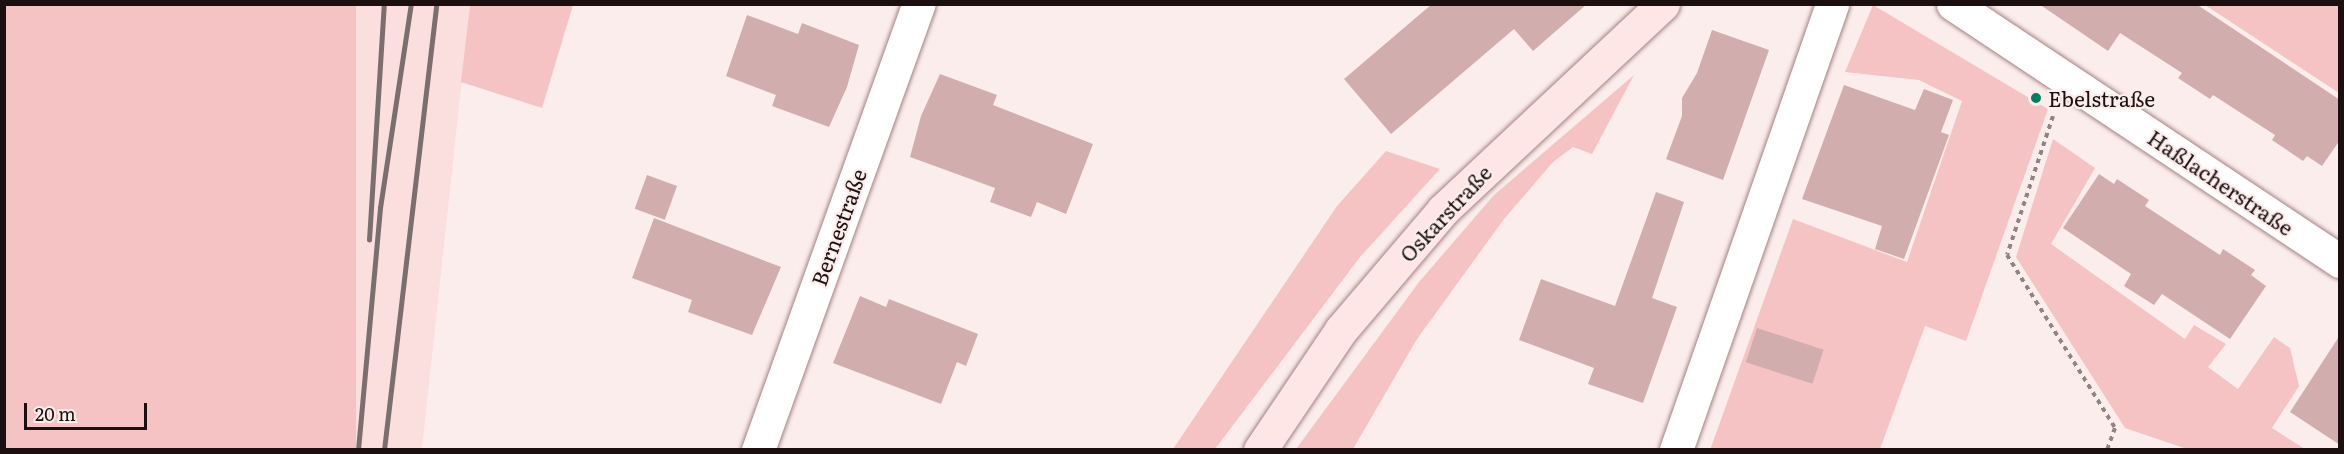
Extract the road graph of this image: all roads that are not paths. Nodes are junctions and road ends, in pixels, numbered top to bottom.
1 (918, 4) edge
2 (1662, 4) edge
3 (1832, 4) edge
4 (1953, 4) edge
5 (2340, 261) edge
6 (758, 450) edge
7 (1260, 450) edge
8 (1676, 450) edge

1 - 6 street, Bernestraße
2 - 7 street, Oskarstraße
3 - 8 street
4 - 5 street, Haßlacherstraße

